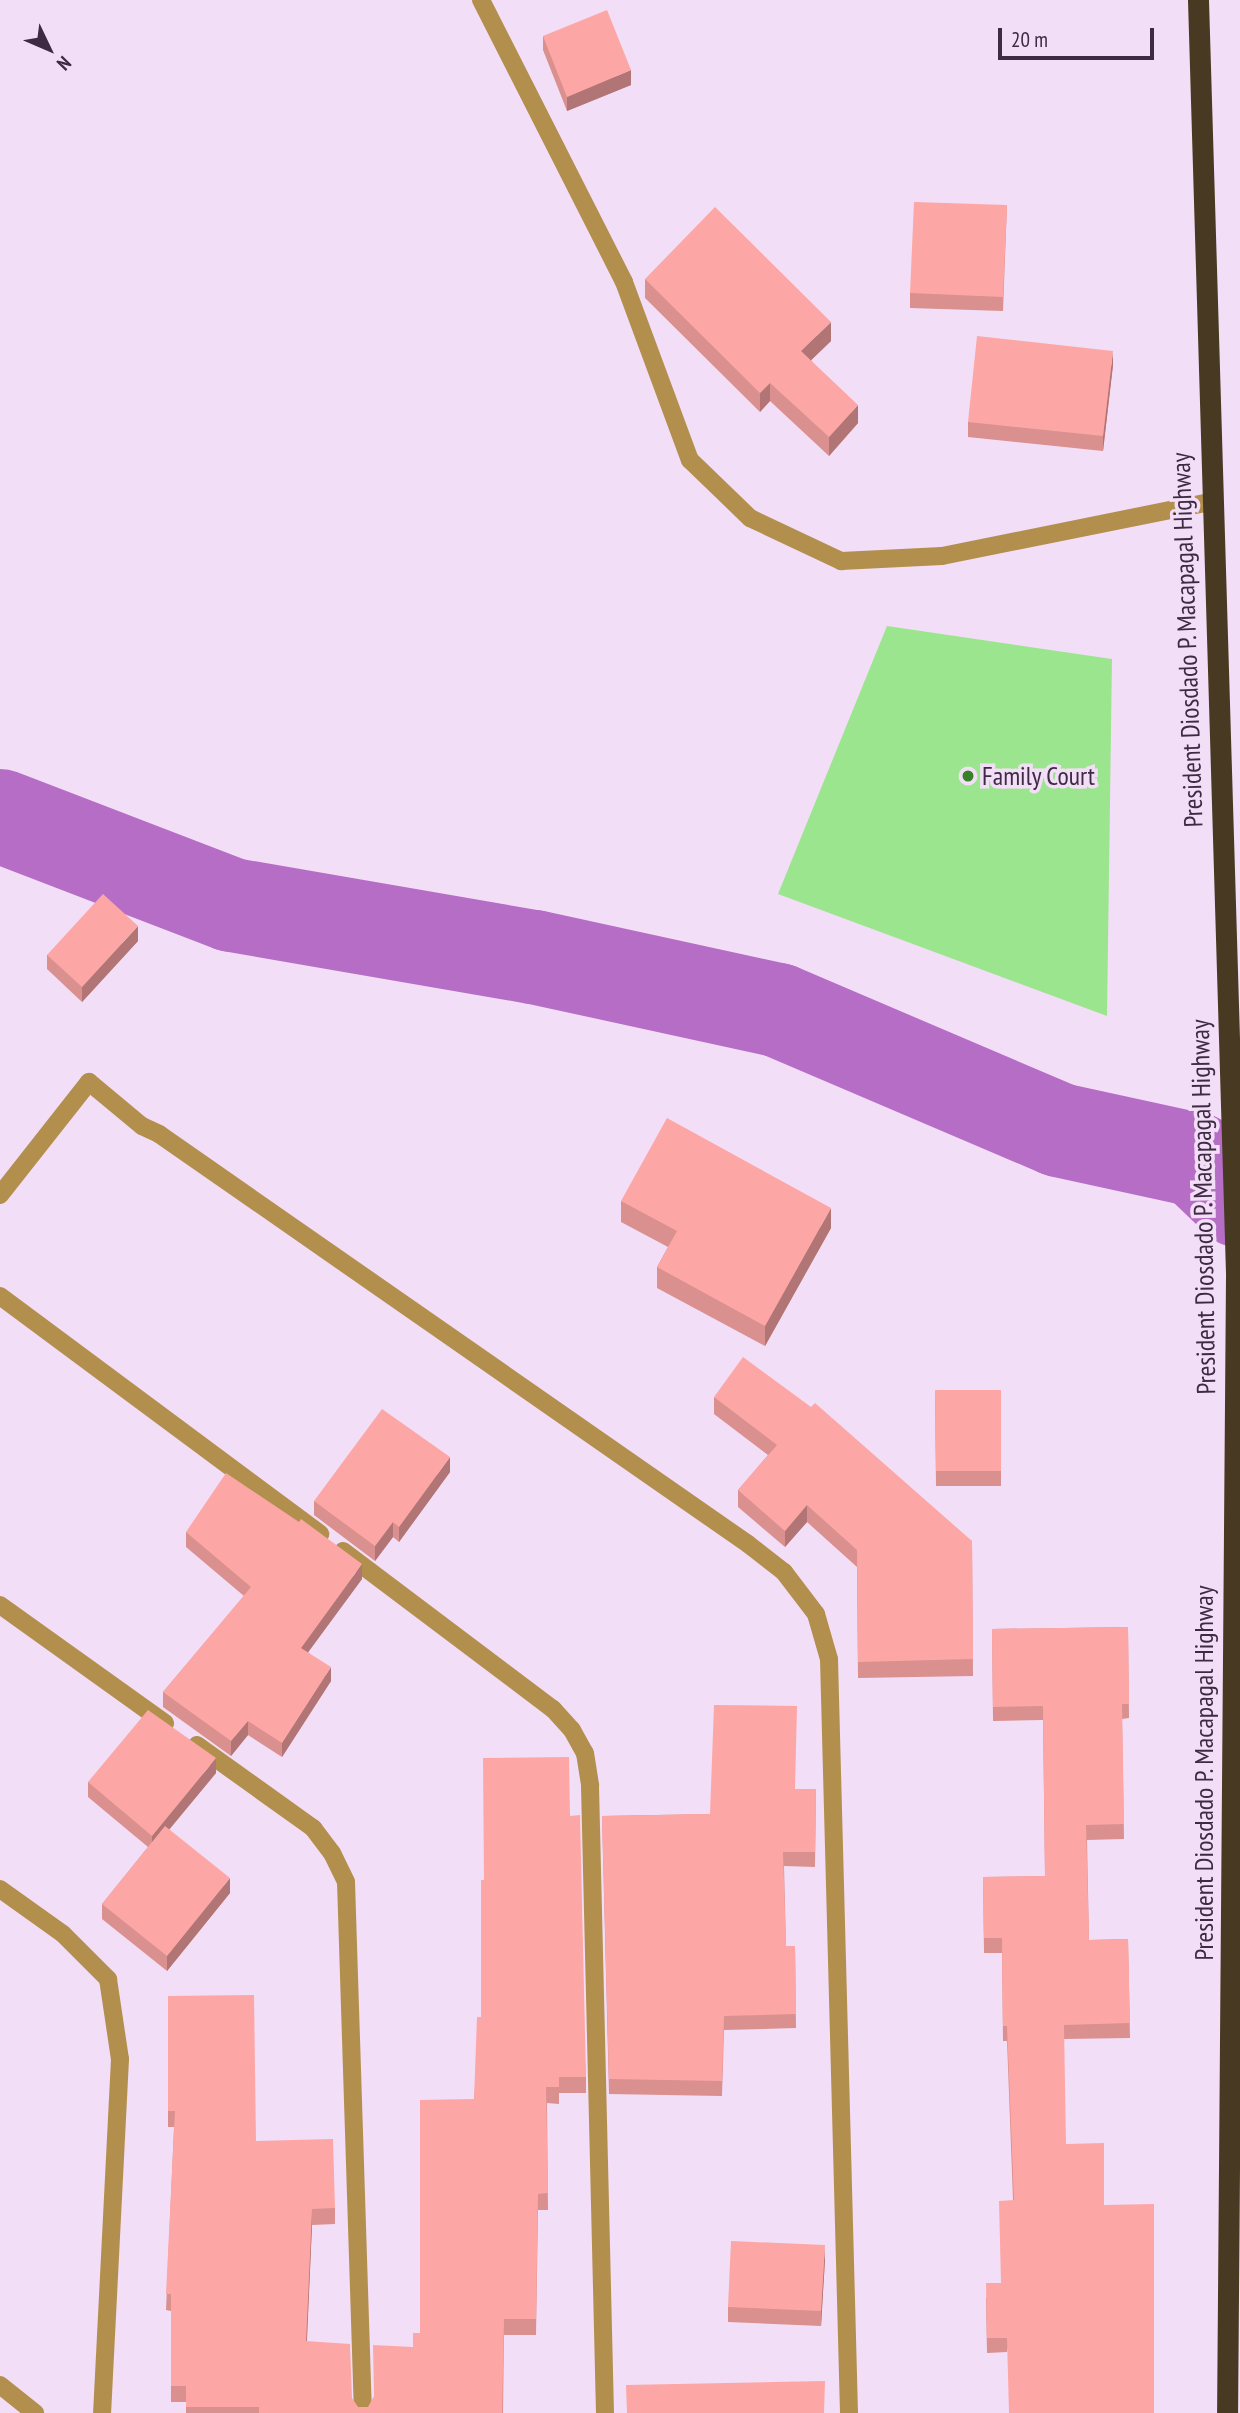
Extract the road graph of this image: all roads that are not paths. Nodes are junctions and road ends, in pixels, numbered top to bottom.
1 (481, 0) edge
2 (1198, 0) edge
3 (1211, 502) junction
4 (0, 1195) edge
5 (0, 1296) edge
6 (0, 1605) edge
7 (0, 1889) edge
8 (0, 2385) edge
9 (35, 2413) edge
10 (102, 2413) edge
11 (363, 2413) edge
12 (605, 2413) edge
13 (849, 2413) edge
14 (1227, 2413) edge

1 - 3 street
2 - 3 highway, President Diosdado P. Macapagal Highway
3 - 14 highway, President Diosdado P. Macapagal Highway
4 - 13 street
5 - 12 street
6 - 11 street
7 - 10 street
8 - 9 street

